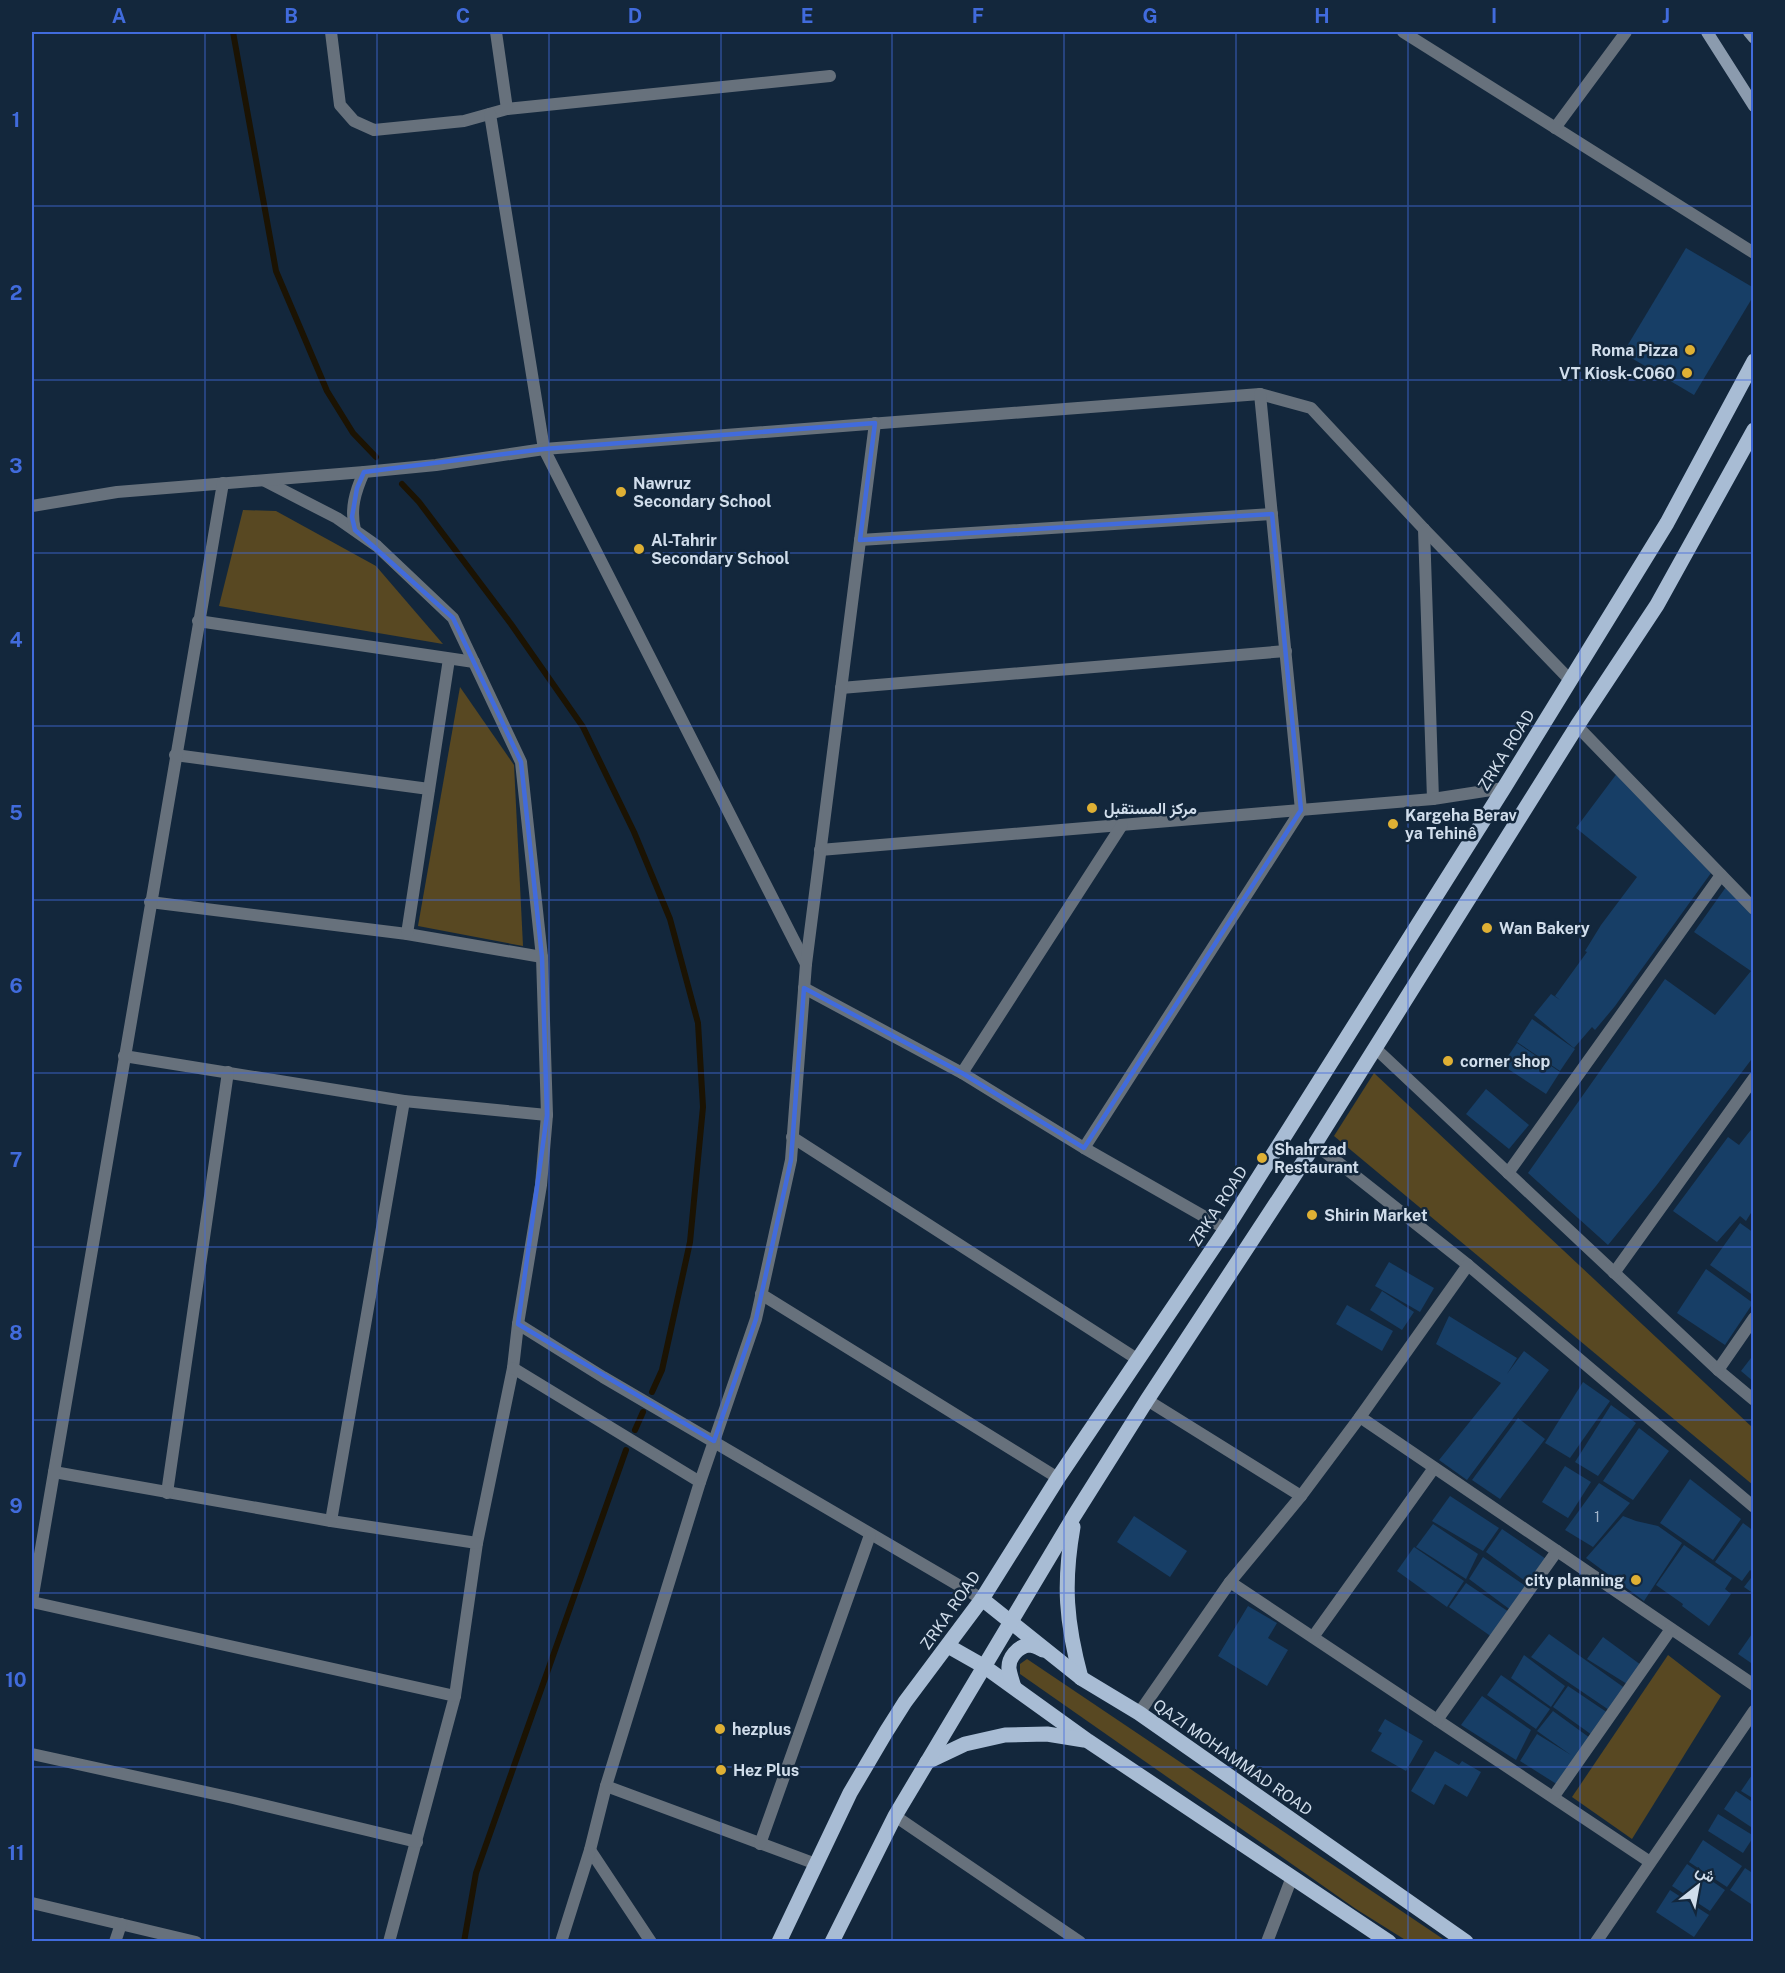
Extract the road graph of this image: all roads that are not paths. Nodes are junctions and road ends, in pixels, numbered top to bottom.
1 (331, 32) edge
2 (496, 32) edge
3 (1403, 32) edge
4 (1626, 32) edge
5 (1707, 32) edge
6 (1749, 32) edge
7 (1423, 37) edge
8 (1754, 38) edge
9 (830, 76) dead end
10 (1754, 106) edge
11 (507, 110) junction
12 (490, 114) junction
13 (1555, 128) junction
14 (1754, 254) edge
15 (1754, 361) edge
16 (1260, 394) junction
17 (875, 423) junction
18 (1754, 430) edge
19 (544, 449) junction
20 (364, 472) junction
21 (264, 480) junction
22 (223, 483) junction
23 (32, 506) edge
24 (1272, 514) junction
25 (355, 530) junction
26 (1424, 530) junction
27 (860, 540) junction
28 (198, 621) junction
29 (1286, 651) junction
30 (449, 659) junction
31 (474, 662) junction
32 (1570, 680) junction
33 (841, 688) junction
34 (1577, 726) junction
35 (175, 755) junction
36 (1504, 788) junction
37 (429, 789) junction
38 (1433, 799) junction
39 (1301, 810) junction
40 (1122, 825) junction
41 (820, 850) junction
42 (1721, 875) junction
43 (150, 902) junction
44 (1754, 909) edge
45 (408, 934) junction
46 (542, 957) junction
47 (806, 964) junction
48 (804, 988) junction
49 (1375, 1048) junction
50 (124, 1056) junction
51 (228, 1072) junction
52 (962, 1073) junction
53 (1754, 1078) edge
54 (404, 1101) junction
55 (548, 1115) junction
56 (792, 1137) junction
57 (1315, 1144) junction
58 (1084, 1148) junction
59 (1508, 1173) junction
60 (1226, 1228) junction
61 (1468, 1265) junction
62 (1614, 1273) junction
63 (761, 1294) junction
64 (1754, 1318) edge
65 (518, 1324) junction
66 (1137, 1359) junction
67 (513, 1368) junction
68 (1718, 1370) junction
69 (1147, 1400) junction
70 (1754, 1400) edge
71 (1360, 1417) junction
72 (714, 1441) junction
73 (1434, 1468) junction
74 (54, 1472) junction
75 (1058, 1478) junction
76 (700, 1482) junction
77 (167, 1492) junction
78 (1301, 1496) junction
79 (1754, 1507) edge
80 (1074, 1516) junction
81 (332, 1521) junction
82 (870, 1535) junction
83 (477, 1543) junction
84 (1557, 1551) junction
85 (1230, 1582) junction
86 (982, 1599) junction
87 (32, 1601) edge
88 (1012, 1623) junction
89 (1671, 1629) junction
90 (1313, 1637) junction
91 (948, 1646) junction
92 (1046, 1651) junction
93 (985, 1667) junction
94 (1081, 1678) junction
95 (1754, 1685) edge
96 (1014, 1687) junction
97 (455, 1696) junction
98 (1754, 1711) edge
99 (1139, 1713) junction
100 (1437, 1720) junction
101 (1088, 1741) junction
102 (32, 1754) edge
103 (927, 1762) junction
104 (606, 1786) junction
105 (1554, 1797) junction
106 (895, 1816) junction
107 (417, 1842) junction
108 (760, 1844) junction
109 (590, 1850) junction
110 (1650, 1862) junction
111 (816, 1864) junction
112 (1292, 1877) junction
113 (32, 1903) edge
114 (121, 1924) junction
115 (115, 1941) edge
116 (196, 1941) edge
117 (389, 1941) edge
118 (561, 1941) edge
119 (651, 1941) edge
120 (779, 1941) edge
121 (832, 1941) edge
122 (1080, 1941) edge
123 (1267, 1941) edge
124 (1389, 1941) edge
125 (1466, 1941) edge
126 (1596, 1941) edge

1 - 12 street
2 - 11 street
3 - 7 street
4 - 13 street
5 - 10 main road
6 - 8 main road
7 - 13 street
9 - 11 street
11 - 12 street
12 - 19 street
13 - 14 street
15 - 32 main road, ZRKA ROAD
16 - 17 street
16 - 24 street
16 - 26 street
17 - 19 street
17 - 27 street
18 - 34 main road
19 - 20 street
19 - 47 street
20 - 21 street
20 - 25 street
21 - 22 street
21 - 25 street
22 - 23 street
22 - 28 street
24 - 27 street
24 - 29 street
25 - 31 street
26 - 32 street
26 - 38 street
27 - 33 street
28 - 30 street
28 - 35 street
29 - 33 street
29 - 39 street
30 - 31 street
30 - 37 street
31 - 46 street
32 - 36 main road, ZRKA ROAD
33 - 41 street
34 - 42 street
34 - 49 main road
35 - 37 street
35 - 43 street
36 - 38 street
36 - 60 main road, ZRKA ROAD
37 - 45 street
38 - 39 street
39 - 40 street
39 - 58 street
40 - 41 street
40 - 52 street
41 - 47 street
42 - 44 street
42 - 59 street
43 - 45 street
43 - 50 street
45 - 46 street
46 - 55 street
47 - 48 street
48 - 52 street
48 - 56 street
49 - 57 main road
49 - 59 street
50 - 51 street
50 - 74 street
51 - 54 street
51 - 77 street
52 - 58 street
53 - 62 street
54 - 55 street
54 - 81 street
55 - 65 street
56 - 63 street
56 - 66 street
57 - 61 street
57 - 69 main road
58 - 60 street
59 - 62 street
60 - 66 main road, ZRKA ROAD
61 - 71 street
61 - 79 street
62 - 68 street
63 - 72 street
63 - 75 street
64 - 68 street
65 - 67 street
65 - 72 street
66 - 75 main road, ZRKA ROAD
67 - 76 street
67 - 83 street
68 - 70 street
69 - 78 street
69 - 80 main road
71 - 73 street
71 - 78 street
72 - 76 street
72 - 82 street
73 - 84 street
73 - 90 street
74 - 77 street
74 - 87 street
75 - 86 main road, ZRKA ROAD
76 - 104 street
77 - 81 street
78 - 85 street
80 - 88 main road
80 - 94 main road
81 - 83 street
82 - 86 street
82 - 108 street
83 - 97 street
84 - 89 street
84 - 100 street
85 - 90 street
85 - 99 street
86 - 88 main road, QAZI MOHAMMAD ROAD
86 - 91 main road, ZRKA ROAD
87 - 97 street
88 - 92 main road, QAZI MOHAMMAD ROAD
88 - 93 main road
89 - 95 street
89 - 105 street
90 - 100 street
91 - 93 main road
91 - 111 main road, ZRKA ROAD
92 - 94 main road, QAZI MOHAMMAD ROAD
92 - 96 main road
93 - 96 main road
93 - 103 main road
94 - 99 main road, QAZI MOHAMMAD ROAD
96 - 101 main road
97 - 107 street
98 - 110 street
99 - 125 main road, QAZI MOHAMMAD ROAD
100 - 105 street
101 - 103 main road
101 - 112 main road
102 - 107 street
103 - 106 main road
104 - 108 street
104 - 109 street
105 - 110 street
106 - 121 main road
106 - 122 street
107 - 117 street
108 - 111 street
109 - 118 street
109 - 119 street
110 - 126 street
111 - 120 main road, ZRKA ROAD
112 - 123 street
112 - 124 main road
113 - 114 street
114 - 115 street
114 - 116 street

